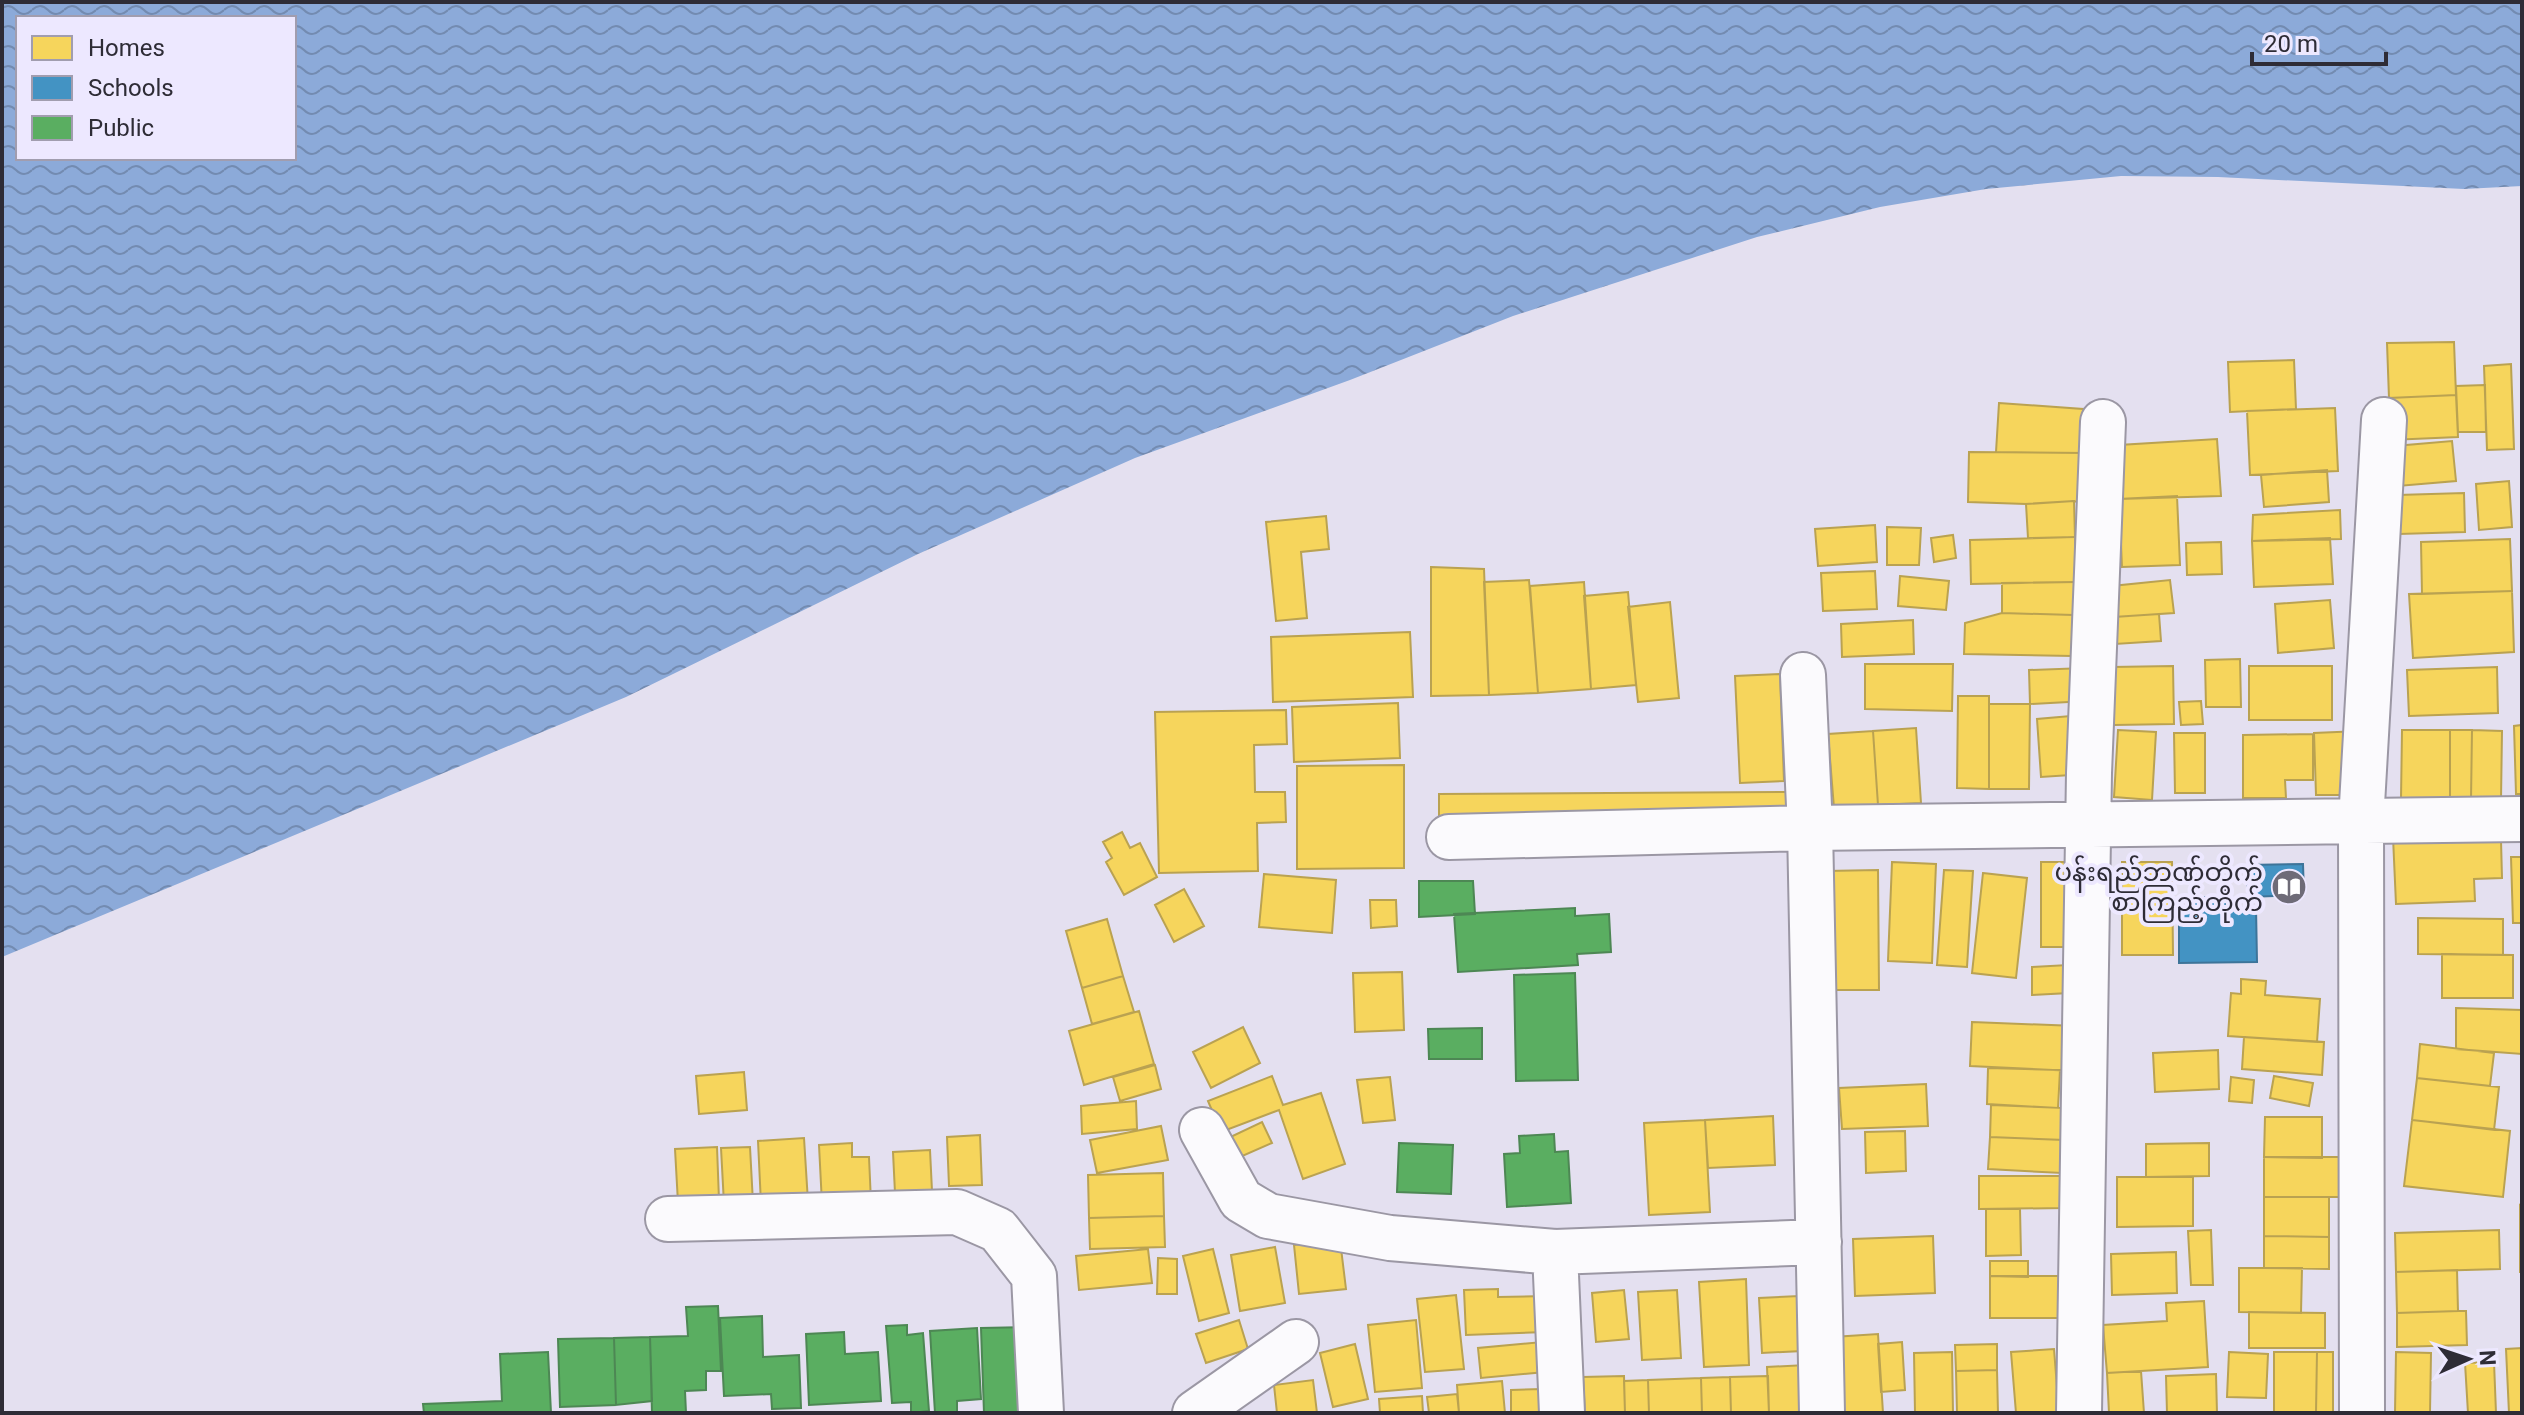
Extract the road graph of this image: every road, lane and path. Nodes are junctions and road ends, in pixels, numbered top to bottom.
1 (2384, 420) dead end
2 (2103, 422) dead end
3 (1803, 675) dead end
4 (2522, 819) edge
5 (2361, 822) junction
6 (2090, 824) junction
7 (1810, 828) junction
8 (1449, 837) dead end
9 (1202, 1130) dead end
10 (668, 1219) dead end
11 (1819, 1242) junction
12 (1555, 1252) junction
13 (1296, 1342) dead end
14 (1041, 1413) edge
15 (1195, 1413) edge
16 (1562, 1413) edge
17 (1822, 1413) edge
18 (2079, 1413) edge
19 (2362, 1413) edge

1 - 5 street
2 - 6 street
3 - 7 street
4 - 5 street
5 - 6 street
5 - 19 street
6 - 7 street
6 - 18 street
7 - 8 street
7 - 11 street
9 - 12 street
10 - 14 street
11 - 12 street
11 - 17 street
12 - 16 street
13 - 15 street

